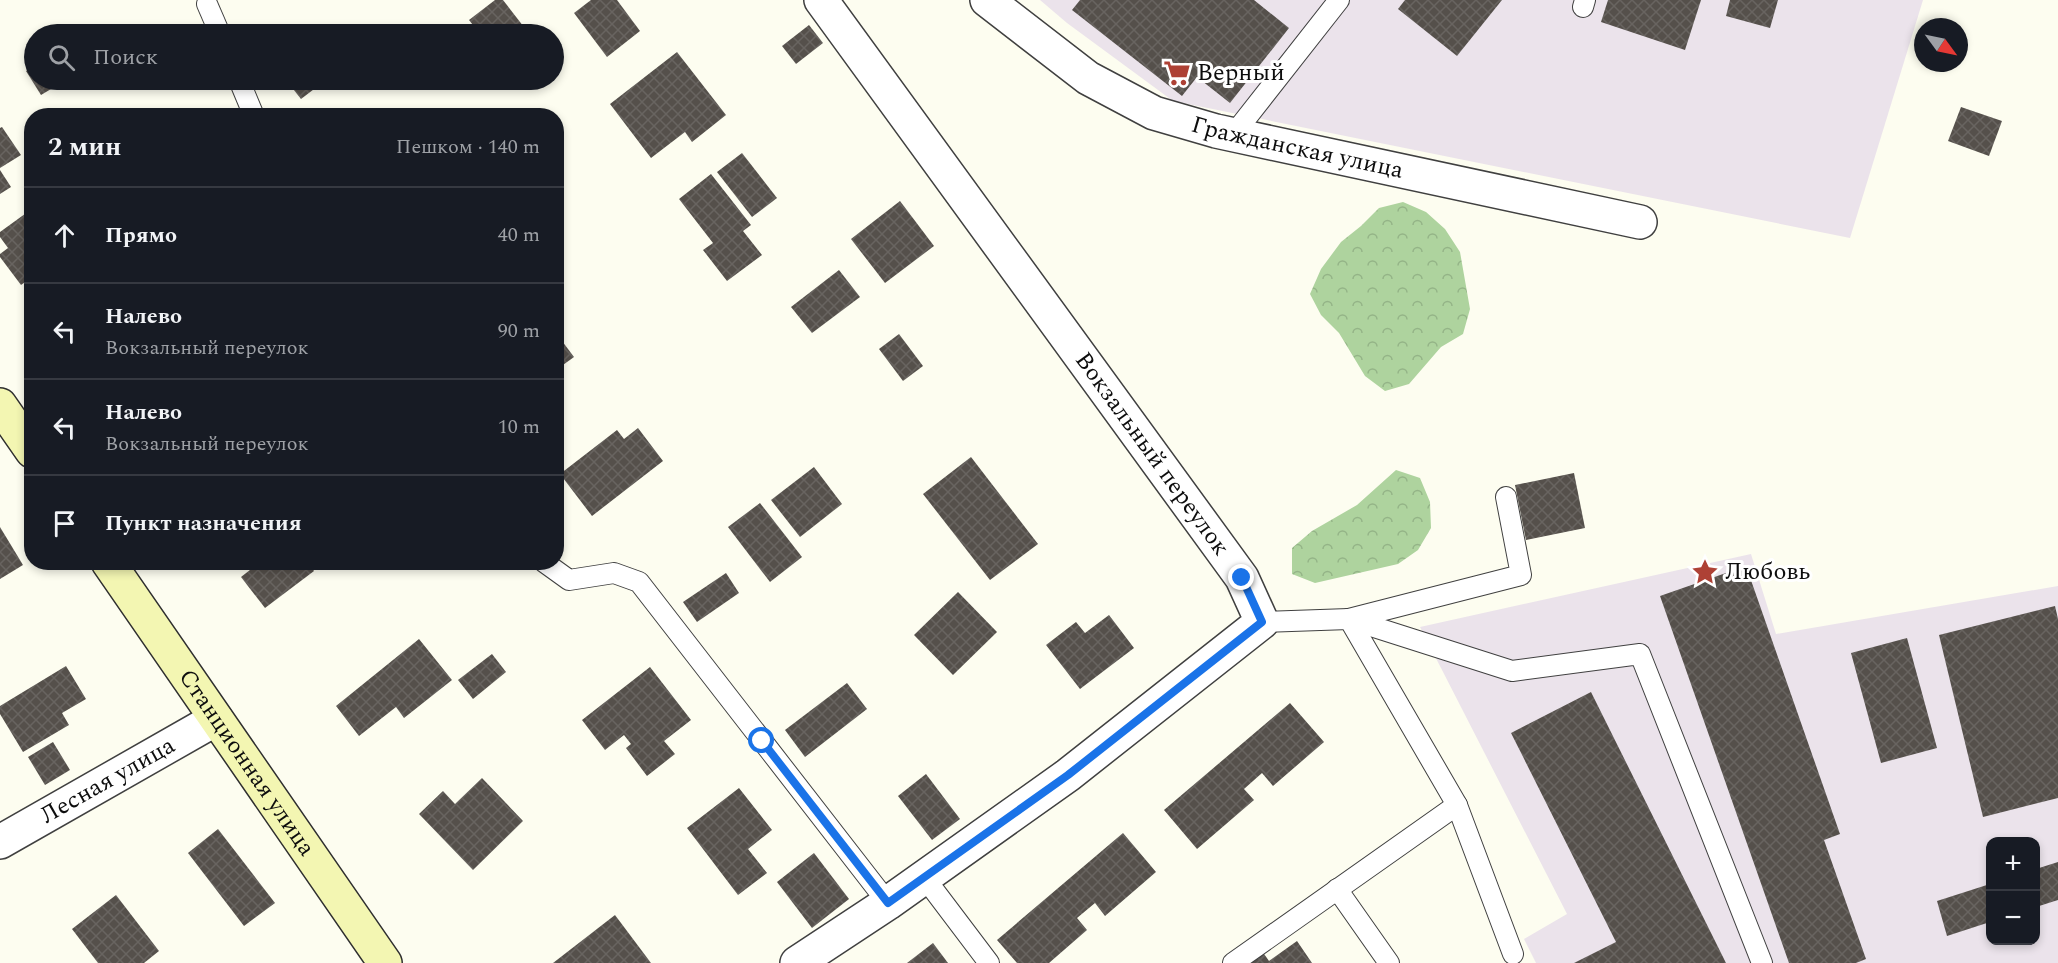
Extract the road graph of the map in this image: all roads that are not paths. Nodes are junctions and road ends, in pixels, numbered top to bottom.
1 (821, 0) edge
2 (987, 0) edge
3 (1340, 0) edge
4 (207, 4) dead end
5 (216, 24) edge
6 (243, 90) edge
7 (251, 108) edge
8 (1233, 135) junction
9 (1640, 222) dead end
10 (0, 405) edge
11 (24, 440) edge
12 (1506, 496) dead end
13 (114, 570) edge
14 (555, 570) edge
15 (1349, 619) junction
16 (1262, 622) junction
17 (216, 718) junction
18 (1456, 805) junction
19 (0, 842) edge
20 (924, 878) junction
21 (1336, 889) junction
22 (888, 903) junction
23 (1513, 954) dead end
24 (385, 963) edge
25 (797, 963) edge
26 (989, 963) edge
27 (1233, 963) edge
28 (1389, 963) edge
29 (1762, 963) edge

1 - 16 street, Вокзальный переулок
2 - 8 street, Гражданская улица
3 - 8 lane
4 - 5 lane
6 - 7 lane
8 - 9 street, Гражданская улица
10 - 11 main road
12 - 15 lane
13 - 17 main road, Станционная улица
14 - 22 lane
15 - 16 lane
15 - 18 lane
15 - 29 lane
16 - 20 street
17 - 19 street, Лесная улица
17 - 24 main road, Станционная улица
18 - 21 lane
18 - 23 lane
20 - 22 street
20 - 26 lane
21 - 27 lane
21 - 28 lane
22 - 25 street

